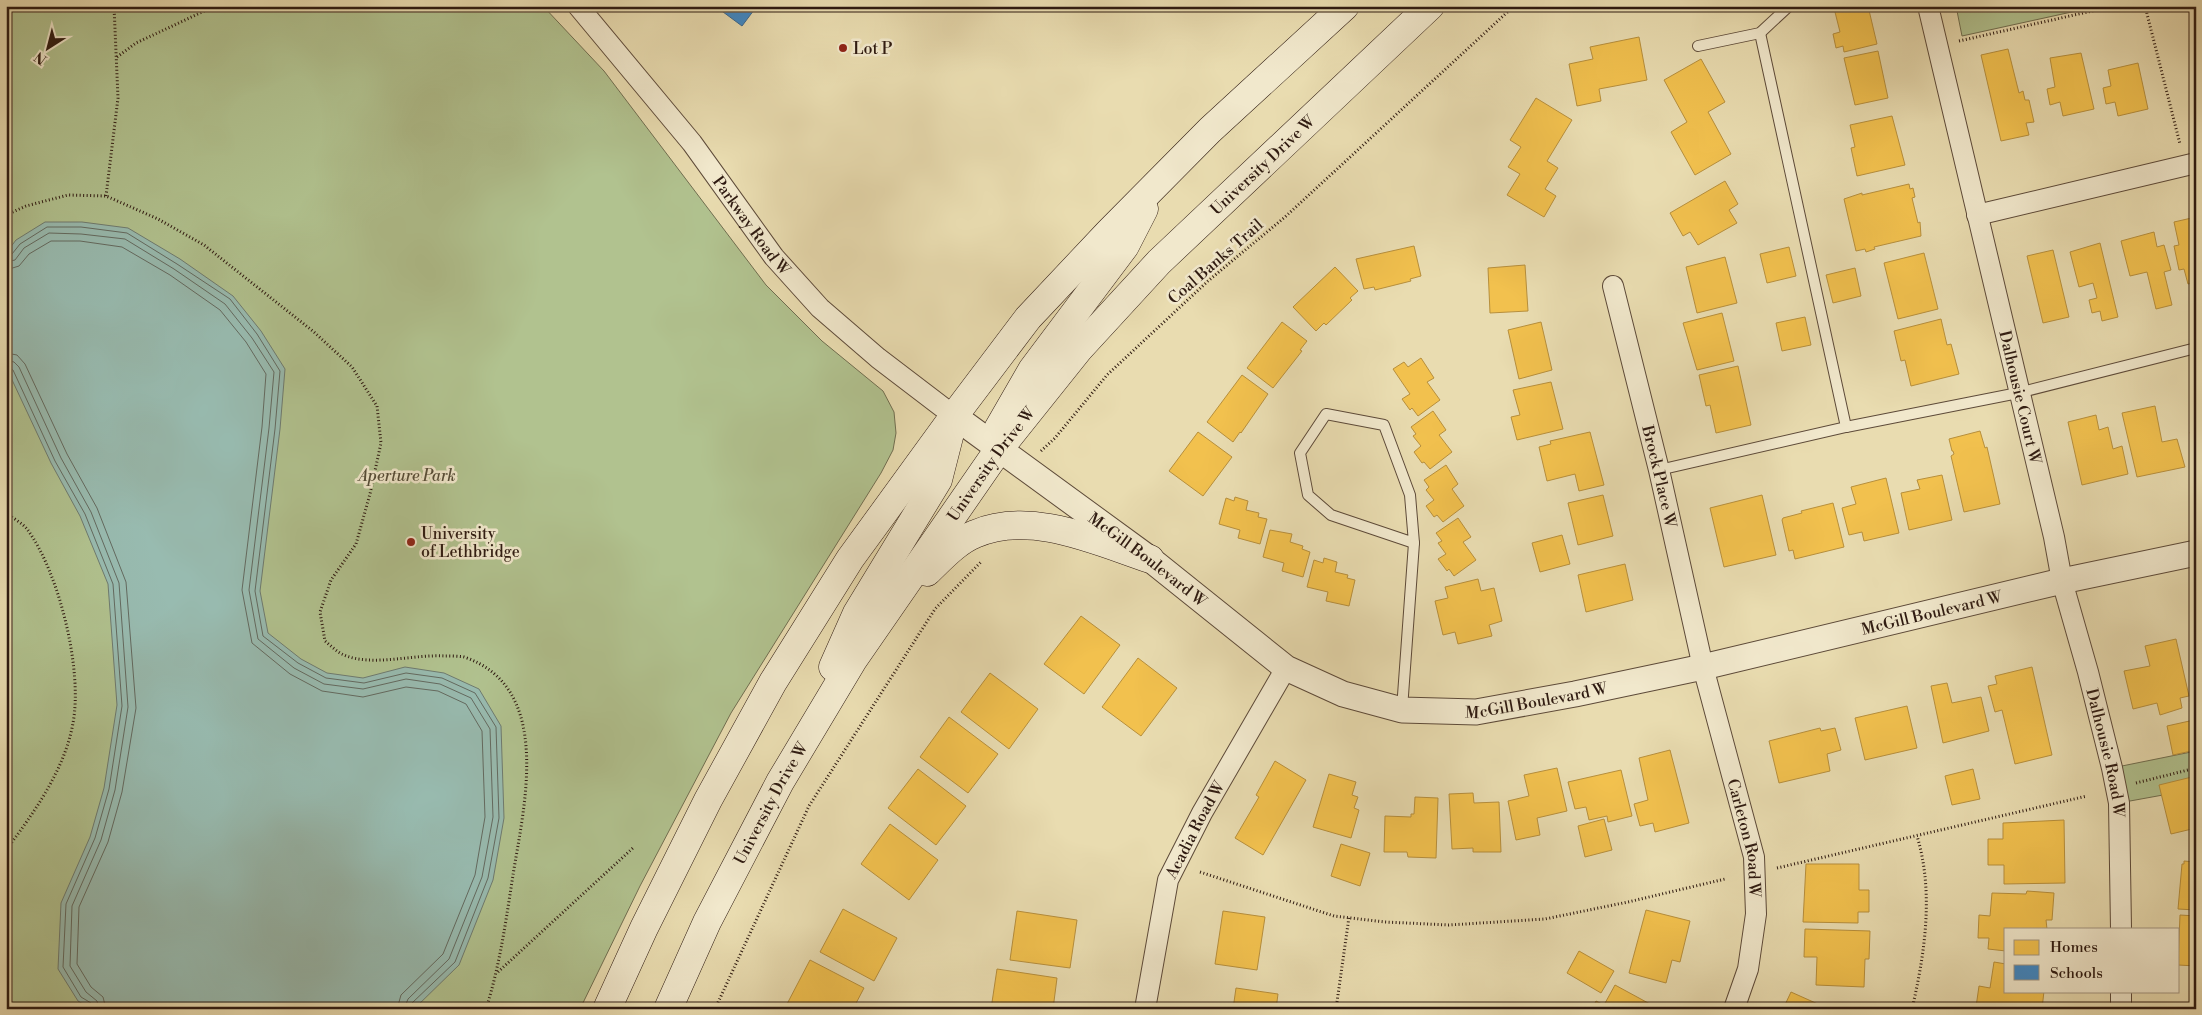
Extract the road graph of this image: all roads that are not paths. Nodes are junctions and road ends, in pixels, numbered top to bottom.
1 (578, 6) edge
2 (1345, 6) edge
3 (1430, 6) edge
4 (1789, 6) edge
5 (1928, 6) edge
6 (1760, 33) junction
7 (1698, 46) dead end
8 (2196, 163) edge
9 (1155, 185) junction
10 (1977, 215) junction
11 (1613, 286) dead end
12 (2196, 348) edge
13 (2018, 393) junction
14 (954, 416) junction
15 (1846, 427) junction
16 (999, 449) junction
17 (1659, 470) junction
18 (1414, 543) junction
19 (2196, 553) edge
20 (1150, 559) junction
21 (2062, 581) junction
22 (894, 601) junction
23 (1703, 667) junction
24 (1286, 668) junction
25 (1402, 710) junction
26 (780, 782) junction
27 (2120, 928) edge
28 (2121, 992) edge
29 (607, 1009) edge
30 (668, 1009) edge
31 (1145, 1009) edge
32 (1734, 1009) edge
33 (2121, 1009) edge

1 - 14 street, Parkway Road W
2 - 9 main road
3 - 16 main road, University Drive W
4 - 6 lane
5 - 10 street, Dalhousie Court W
6 - 7 lane
6 - 15 lane
8 - 10 street
9 - 14 main road
9 - 16 main road
10 - 13 street, Dalhousie Court W
11 - 17 street, Brock Place W
12 - 13 lane
13 - 15 lane
13 - 21 street, Dalhousie Court W
14 - 16 street, McGill Boulevard W
14 - 26 main road
14 - 29 main road
15 - 17 lane
16 - 20 street, McGill Boulevard W
16 - 22 main road, University Drive W
17 - 23 street, Brock Place W
18 - 18 lane
18 - 25 lane
19 - 21 street, McGill Boulevard W
20 - 22 main road
20 - 24 street, McGill Boulevard W
21 - 23 street, McGill Boulevard W
21 - 27 street, Dalhousie Road W
22 - 26 main road, University Drive W
23 - 25 street, McGill Boulevard W
23 - 32 street, Carleton Road W
24 - 25 street, McGill Boulevard W
24 - 31 street, Acadia Road W
26 - 30 main road, University Drive W
28 - 33 street

